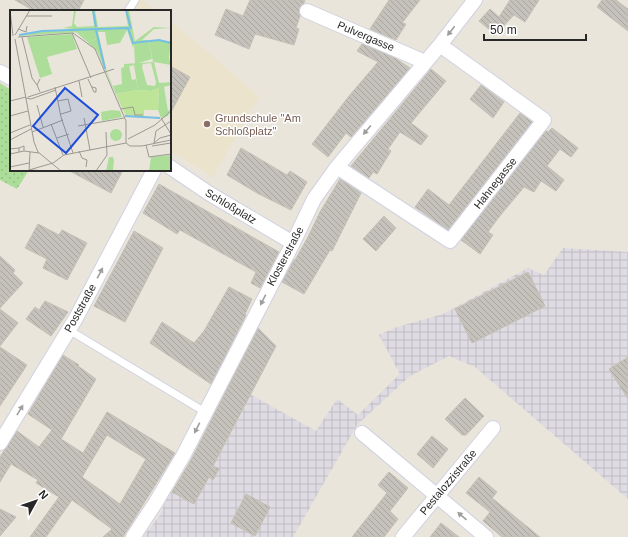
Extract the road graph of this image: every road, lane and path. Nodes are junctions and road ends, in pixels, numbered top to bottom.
1 (135, 0) edge
2 (475, 0) edge
3 (129, 10) edge
4 (307, 11) dead end
5 (440, 45) junction
6 (425, 62) junction
7 (0, 72) edge
8 (10, 77) edge
9 (171, 167) edge
10 (337, 167) junction
11 (153, 171) edge
12 (293, 243) junction
13 (69, 330) junction
14 (205, 412) junction
15 (493, 428) dead end
16 (362, 433) dead end
17 (0, 443) edge
18 (437, 495) junction
19 (133, 537) edge
20 (403, 537) edge
21 (486, 537) edge

1 - 3 lane
2 -> 5 street, Klosterstraße
4 - 6 street, Pulvergasse
5 - 6 street, Klosterstraße
5 - 10 street, Hahnegasse
6 -> 10 street, Klosterstraße
7 - 8 street
9 - 12 street, Schloßplatz
10 - 12 street, Klosterstraße
13 -> 11 street, Poststraße
12 -> 14 street, Klosterstraße
13 - 14 lane
17 -> 13 street, Poststraße
14 -> 19 street, Klosterstraße
15 - 18 street, Pestalozzistraße
16 - 18 street
18 - 20 street, Pestalozzistraße
21 -> 18 street

